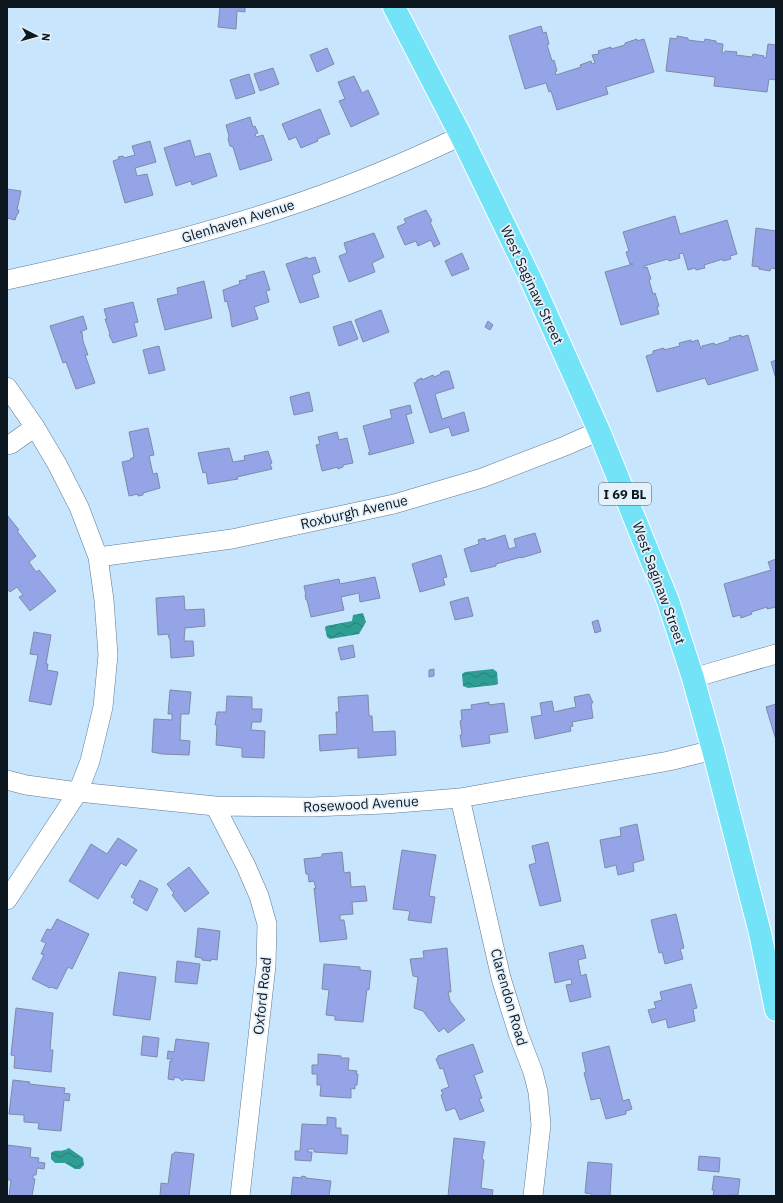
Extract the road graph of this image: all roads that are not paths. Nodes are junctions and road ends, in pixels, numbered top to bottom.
1 (394, 7) edge
2 (461, 136) junction
3 (7, 280) edge
4 (7, 387) edge
5 (35, 427) junction
6 (600, 431) junction
7 (7, 445) edge
8 (98, 557) junction
9 (776, 654) edge
10 (693, 678) junction
11 (713, 750) junction
12 (7, 780) edge
13 (78, 792) junction
14 (460, 798) junction
15 (215, 806) junction
16 (7, 900) edge
17 (776, 1010) edge
18 (240, 1196) edge
19 (533, 1196) edge

1 - 2 main road, West Saginaw Street / I 69 BL
2 - 3 street, Glenhaven Avenue
2 - 6 main road, West Saginaw Street / I 69 BL
4 - 5 street
5 - 7 street
5 - 8 street
6 - 8 street, Roxburgh Avenue
6 - 10 main road, West Saginaw Street / I 69 BL
8 - 13 street
9 - 10 street
10 - 11 main road, West Saginaw Street / I 69 BL
11 - 14 street, Rosewood Avenue
11 - 17 main road, West Saginaw Street / I 69 BL
12 - 13 street, Rosewood Avenue
13 - 15 street, Rosewood Avenue
13 - 16 street
14 - 15 street, Rosewood Avenue
14 - 19 street, Clarendon Road
15 - 18 street, Oxford Road

